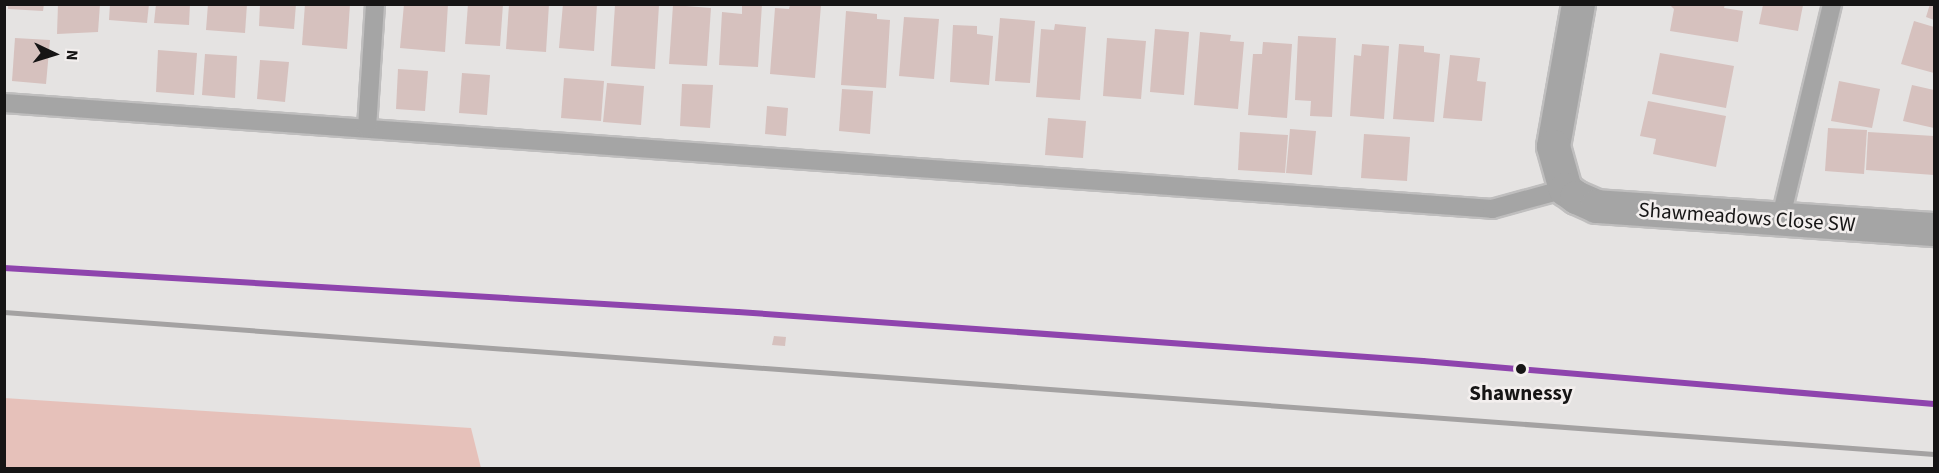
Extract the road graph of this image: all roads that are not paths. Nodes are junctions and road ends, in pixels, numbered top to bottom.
1 (375, 4) edge
2 (1578, 4) edge
3 (1832, 4) edge
4 (4, 103) edge
5 (367, 128) junction
6 (1565, 189) junction
7 (1780, 221) junction
8 (1935, 229) edge

1 - 5 lane
2 - 6 street
3 - 7 lane
4 - 5 lane
5 - 6 lane
6 - 7 street, Shawmeadows Close SW
7 - 8 street, Shawmeadows Close SW

